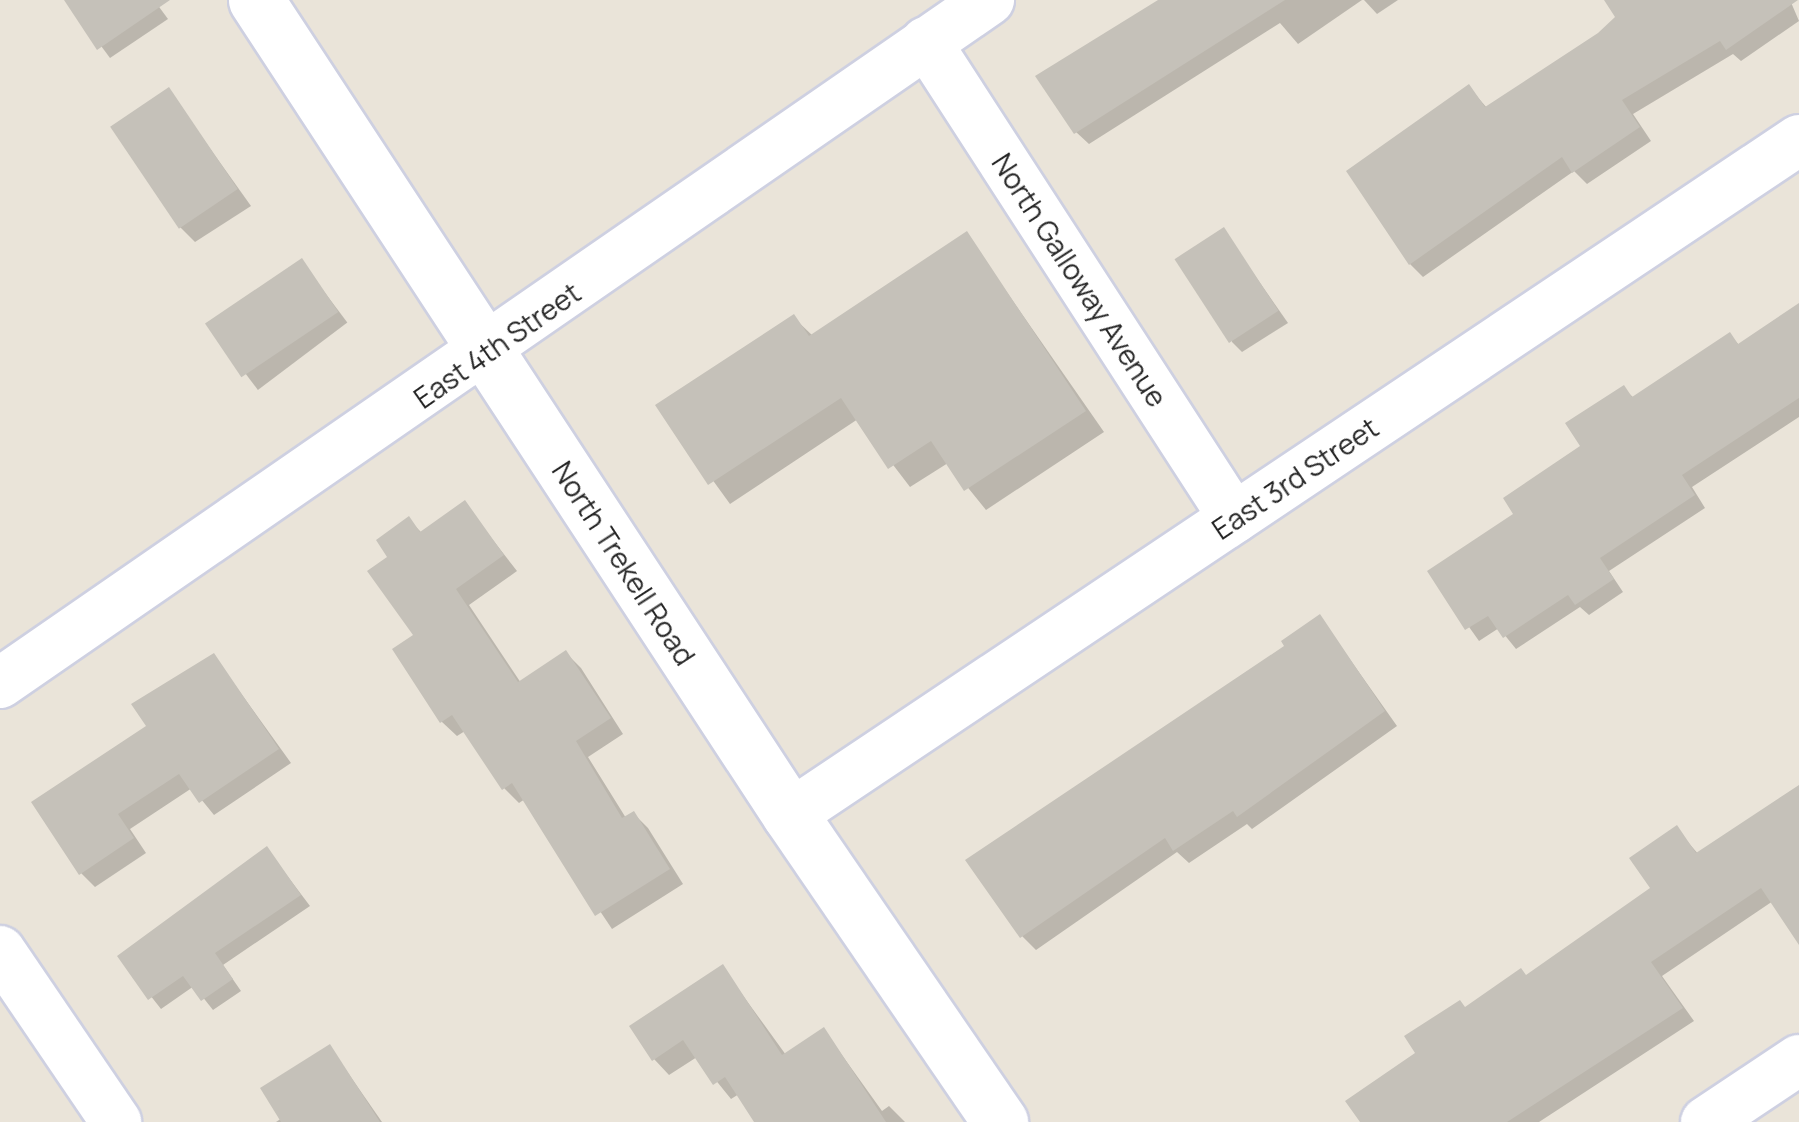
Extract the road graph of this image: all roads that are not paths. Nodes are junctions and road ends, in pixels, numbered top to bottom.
1 (256, 0) edge
2 (990, 0) edge
3 (926, 42) junction
4 (1799, 140) edge
5 (486, 353) junction
6 (1234, 518) junction
7 (0, 683) edge
8 (790, 815) junction
9 (0, 951) edge
10 (1799, 1060) edge
11 (116, 1122) edge
12 (1000, 1122) edge
13 (1706, 1122) edge

1 - 5 main road, North Trekell Road
2 - 3 street, East 4th Street
3 - 5 street, East 4th Street
3 - 6 street, North Galloway Avenue
4 - 6 street, East 3rd Street
5 - 7 street, East 4th Street
5 - 8 main road, North Trekell Road
6 - 8 street, East 3rd Street
8 - 12 main road, North Trekell Road
9 - 11 street
10 - 13 street

